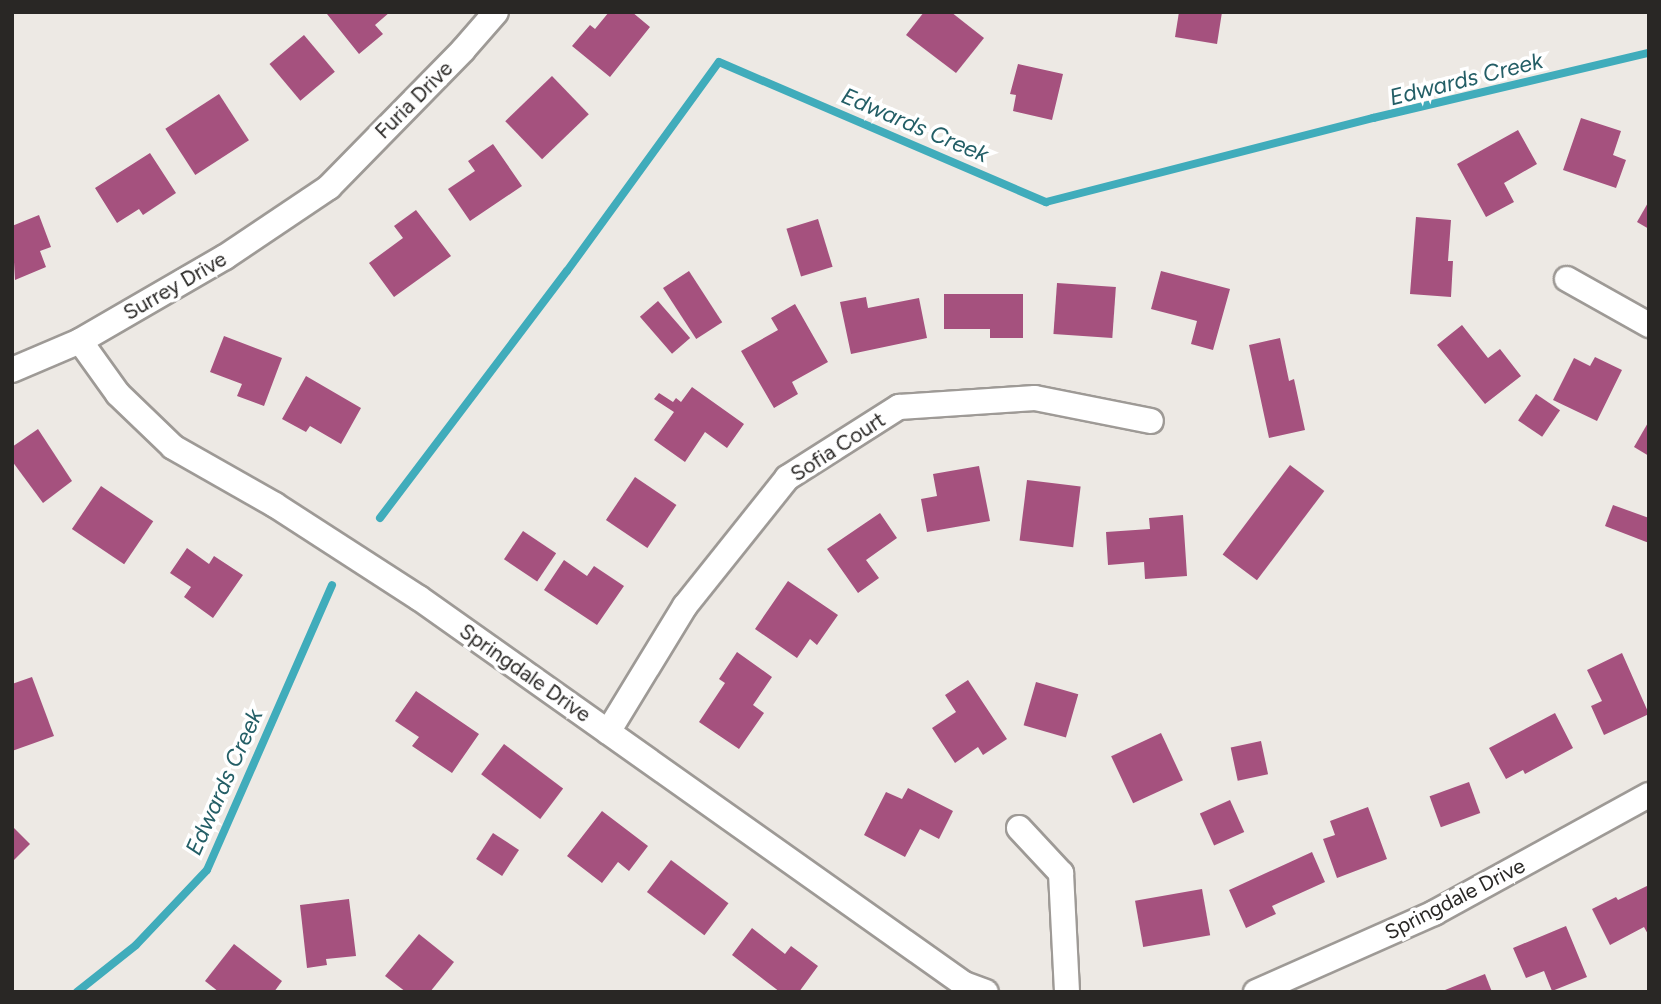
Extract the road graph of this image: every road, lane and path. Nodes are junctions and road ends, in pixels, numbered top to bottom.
1 (496, 12) edge
2 (329, 187) joint
3 (1567, 279) dead end
4 (1649, 325) edge
5 (80, 341) junction
6 (12, 370) edge
7 (1151, 421) dead end
8 (608, 732) junction
9 (1649, 795) edge
10 (1019, 828) dead end
11 (986, 992) edge
12 (1068, 992) edge
13 (1256, 992) edge

1 - 2 street, Furia Drive
2 - 5 street, Surrey Drive
3 - 4 street
5 - 6 street, Surrey Drive
5 - 8 street, Springdale Drive
7 - 8 street, Sofia Court
8 - 11 street, Springdale Drive
9 - 13 street, Springdale Drive
10 - 12 street

